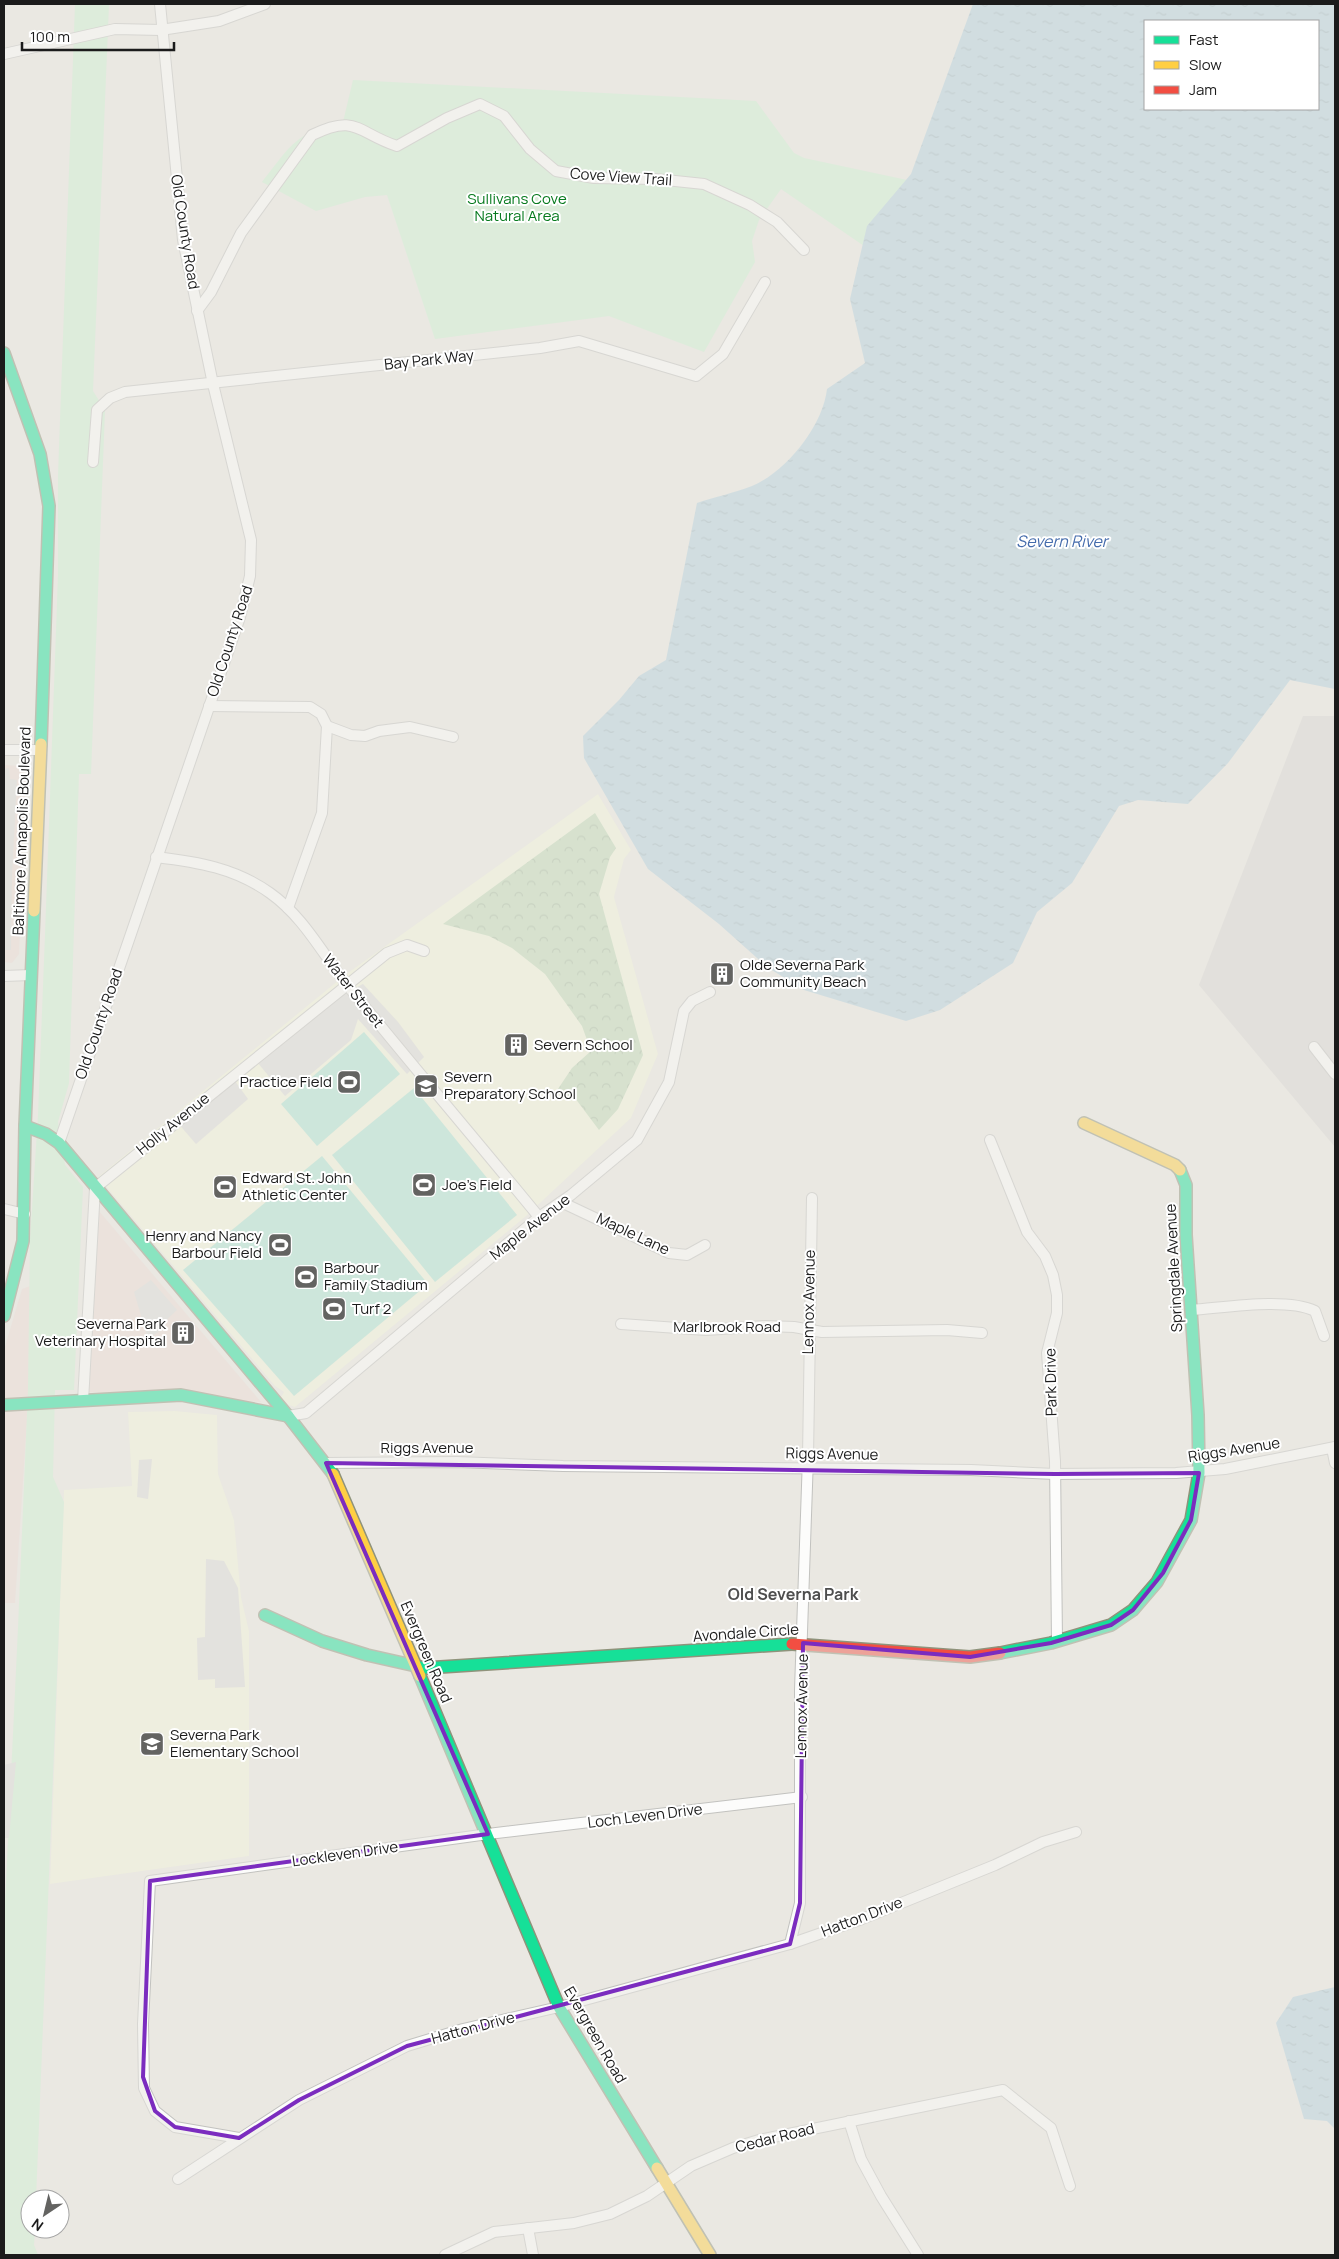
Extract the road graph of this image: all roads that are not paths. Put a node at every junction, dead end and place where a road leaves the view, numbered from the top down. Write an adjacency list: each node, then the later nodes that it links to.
1 (160, 4): 3 (street, Old County Road)
2 (265, 4): 3 (street)
3 (161, 30): 4 (street); 7 (street, Old County Road)
4 (4, 54)
5 (804, 250): 7 (street, Cove View Trail)
6 (765, 282): 9 (street, Bay Park Way)
7 (197, 311): 9 (street, Old County Road)
8 (4, 353): 15 (street, Baltimore Annapolis Boulevard)
9 (213, 384): 10 (street, Bay Park Way); 11 (street, Old County Road)
10 (94, 462)
11 (209, 706): 12 (street); 16 (street, Old County Road)
12 (328, 726): 13 (street); 17 (street)
13 (453, 737)
14 (4, 750): 15 (street)
15 (40, 750): 19 (street, Baltimore Annapolis Boulevard)
16 (156, 857): 17 (street, Water Street); 28 (street, Old County Road)
17 (288, 908): 21 (street, Water Street)
18 (424, 951): 21 (street, Holly Avenue)
19 (31, 975): 20 (street); 26 (street, Baltimore Annapolis Boulevard)
20 (4, 976)
21 (347, 984): 29 (street, Holly Avenue); 34 (street, Water Street)
22 (710, 992): 31 (street, Maple Avenue)
23 (1314, 1047): 24 (street)
24 (1335, 1074)
25 (1084, 1123): 36 (street, Springdale Avenue)
26 (24, 1126): 28 (street, Evergreen Road); 33 (street, Baltimore Annapolis Boulevard)
27 (990, 1140): 50 (street, Park Drive)
28 (59, 1143): 29 (street, Evergreen Road)
29 (95, 1188): 42 (street); 44 (street, Evergreen Road)
30 (812, 1198): 39 (street, Lennox Avenue)
31 (561, 1202): 34 (street, Maple Avenue); 35 (street, Maple Lane)
32 (4, 1209): 33 (street)
33 (25, 1214): 37 (street, Baltimore Annapolis Boulevard)
34 (539, 1217): 44 (street, Maple Avenue)
35 (705, 1245)
36 (1191, 1310): 41 (street); 49 (street, Springdale Avenue)
37 (4, 1316)
38 (620, 1324): 39 (street, Marlbrook Road)
39 (808, 1330): 40 (street, Marlbrook Road); 48 (street, Lennox Avenue)
40 (982, 1333)
41 (1324, 1336)
42 (83, 1401): 43 (street); 44 (street)
43 (4, 1404)
44 (288, 1416): 46 (street, Evergreen Road)
45 (1334, 1448): 47 (street); 49 (street, Riggs Avenue)
46 (326, 1463): 48 (street, Riggs Avenue); 54 (street, Evergreen Road)
47 (1335, 1463)
48 (806, 1469): 50 (street, Riggs Avenue); 53 (street, Lennox Avenue)
49 (1200, 1473): 50 (street, Riggs Avenue); 52 (street, Avondale Circle)
50 (1055, 1474): 52 (street, Park Drive)
51 (265, 1615): 54 (street, Avondale Circle)
52 (1057, 1640): 53 (street, Avondale Circle)
53 (803, 1643): 54 (street, Avondale Circle); 55 (street, Lennox Avenue)
54 (416, 1666): 57 (street, Evergreen Road)
55 (802, 1797): 57 (street, Loch Leven Drive); 58 (street, Lennox Avenue)
56 (1076, 1832): 58 (street, Hatton Drive)
57 (488, 1834): 59 (street, Evergreen Road); 61 (street, Lockleven Drive)
58 (790, 1944): 59 (street, Hatton Drive)
59 (559, 2007): 61 (street, Hatton Drive); 63 (street, Evergreen Road)
60 (849, 2121): 63 (street, Cedar Road); 64 (street, Cedar Road); 69 (street)
61 (239, 2138): 62 (street, Hatton Drive)
62 (178, 2180)
63 (665, 2184): 65 (street, Cedar Road); 68 (street, Evergreen Road)
64 (1070, 2186)
65 (528, 2228): 66 (street, Cedar Road); 67 (street)
66 (445, 2255)
67 (532, 2255)
68 (710, 2255)
69 (918, 2255)

